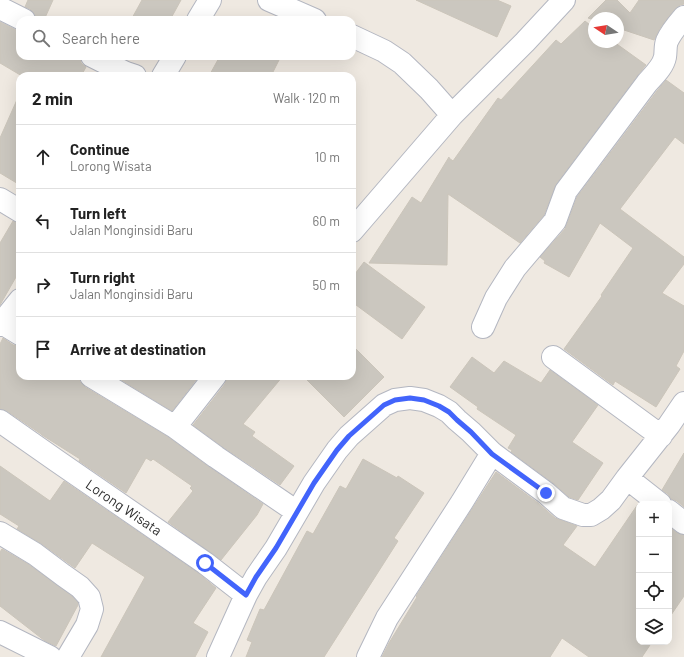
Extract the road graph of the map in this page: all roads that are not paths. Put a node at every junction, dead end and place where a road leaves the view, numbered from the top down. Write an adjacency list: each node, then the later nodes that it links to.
1 (210, 0): 6 (street)
2 (269, 0): 7 (street)
3 (564, 0): 14 (street)
4 (0, 8): 5 (street)
5 (16, 16)
6 (200, 16)
7 (306, 16)
8 (684, 17): 20 (street)
9 (356, 38): 14 (street)
10 (100, 60): 12 (street)
11 (172, 60): 13 (street)
12 (124, 72)
13 (165, 72)
14 (452, 115): 17 (street)
15 (0, 199): 16 (street)
16 (16, 209)
17 (356, 226)
18 (16, 308): 19 (street)
19 (7, 327)
20 (483, 327)
21 (553, 357): 27 (street)
22 (98, 380): 26 (street)
23 (212, 380): 26 (street)
24 (684, 403): 27 (street)
25 (0, 421): 35 (street, Lorong Wisata)
26 (175, 426): 31 (street)
27 (661, 436): 29 (street)
28 (492, 454): 29 (street); 31 (street); 40 (street)
29 (627, 478): 30 (street)
30 (656, 501)
31 (297, 512): 35 (street)
32 (672, 513): 33 (street)
33 (684, 523)
34 (0, 533): 38 (street)
35 (246, 595): 39 (street)
36 (0, 632): 37 (street)
37 (50, 657)
38 (68, 657)
39 (218, 657)
40 (368, 657)

